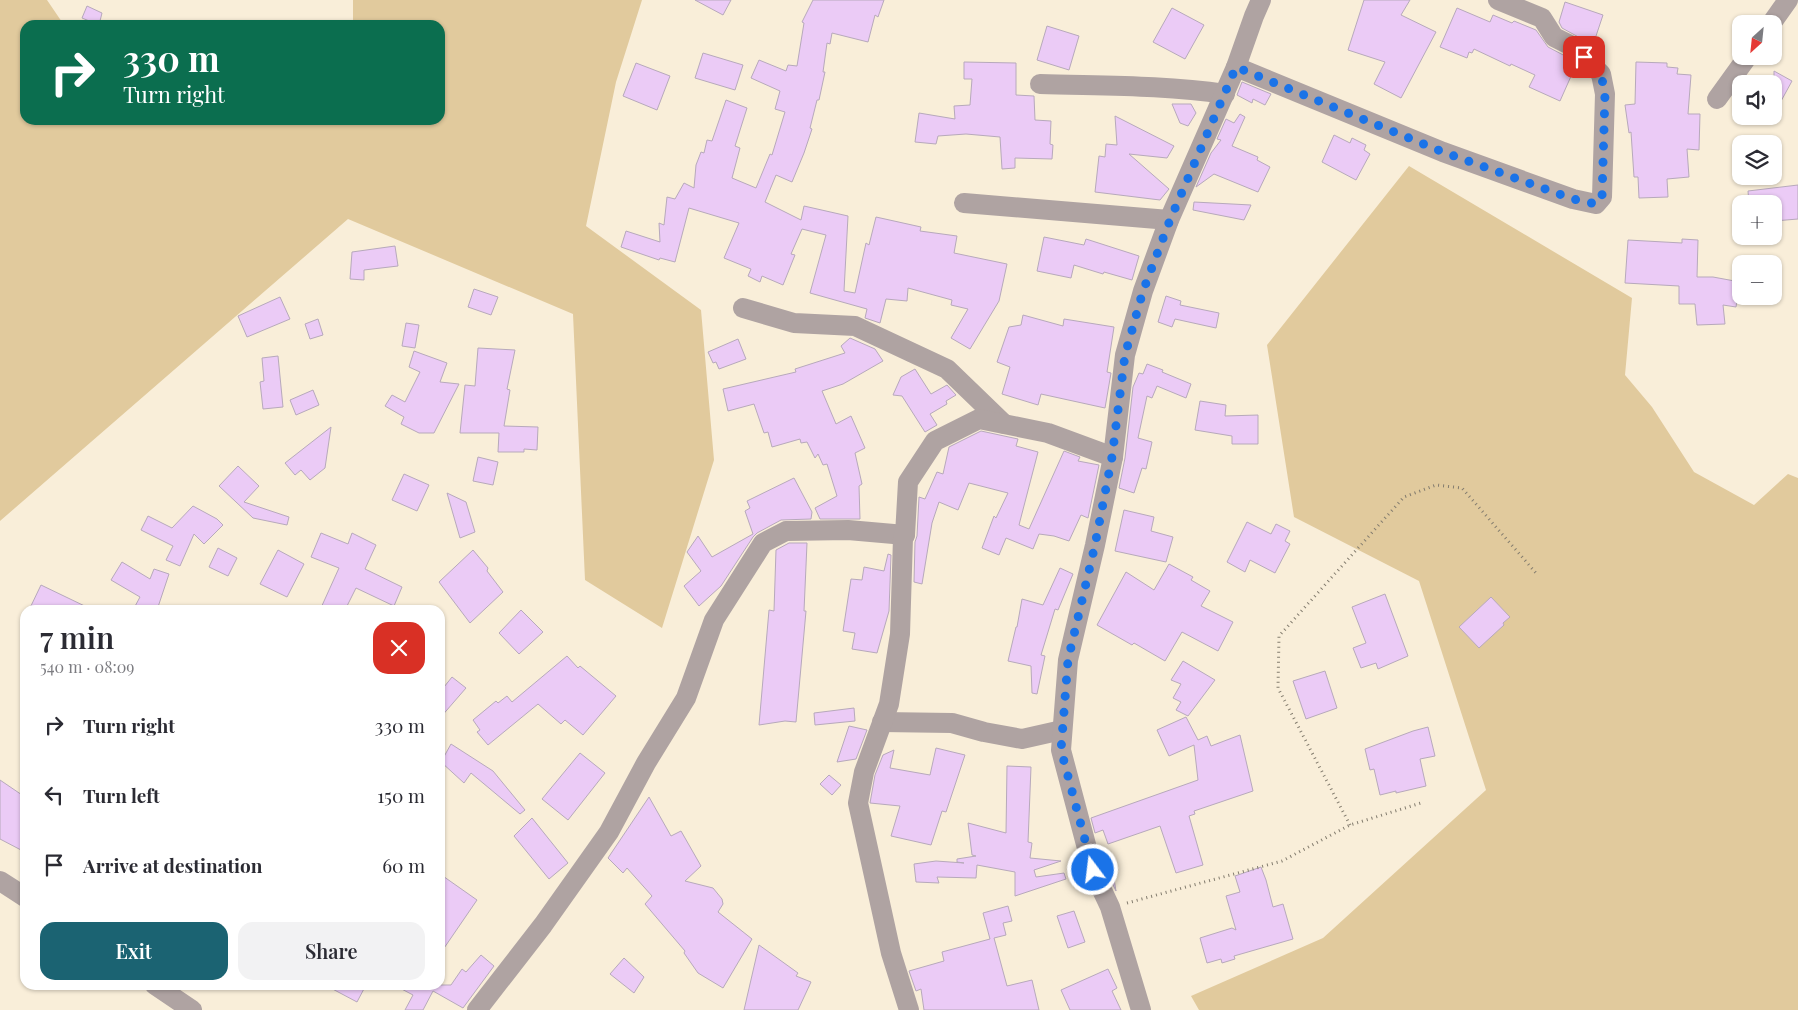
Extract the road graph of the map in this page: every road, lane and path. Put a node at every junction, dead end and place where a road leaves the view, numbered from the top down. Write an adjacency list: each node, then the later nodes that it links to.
1 (1261, 0): 6 (street)
2 (1498, 0): 6 (street)
3 (1788, 0): 4 (street)
4 (1777, 15)
5 (1742, 65): 9 (street)
6 (1236, 67): 8 (street)
7 (1040, 84): 8 (street)
8 (1225, 94): 11 (street)
9 (1717, 99)
10 (964, 203): 11 (street)
11 (1170, 220): 14 (street)
12 (743, 308): 13 (street)
13 (1004, 424): 14 (street); 15 (street)
14 (1112, 457): 18 (street)
15 (905, 535): 17 (street); 26 (street)
16 (1536, 573): 20 (path)
17 (882, 722): 18 (street); 27 (street)
18 (1062, 730): 23 (street)
19 (1420, 803): 20 (path)
20 (1350, 825): 23 (path)
21 (0, 880): 22 (street)
22 (20, 894)
23 (1110, 907): 28 (street)
24 (162, 990): 25 (street)
25 (192, 1010)
26 (477, 1010)
27 (909, 1010)
28 (1141, 1010)

